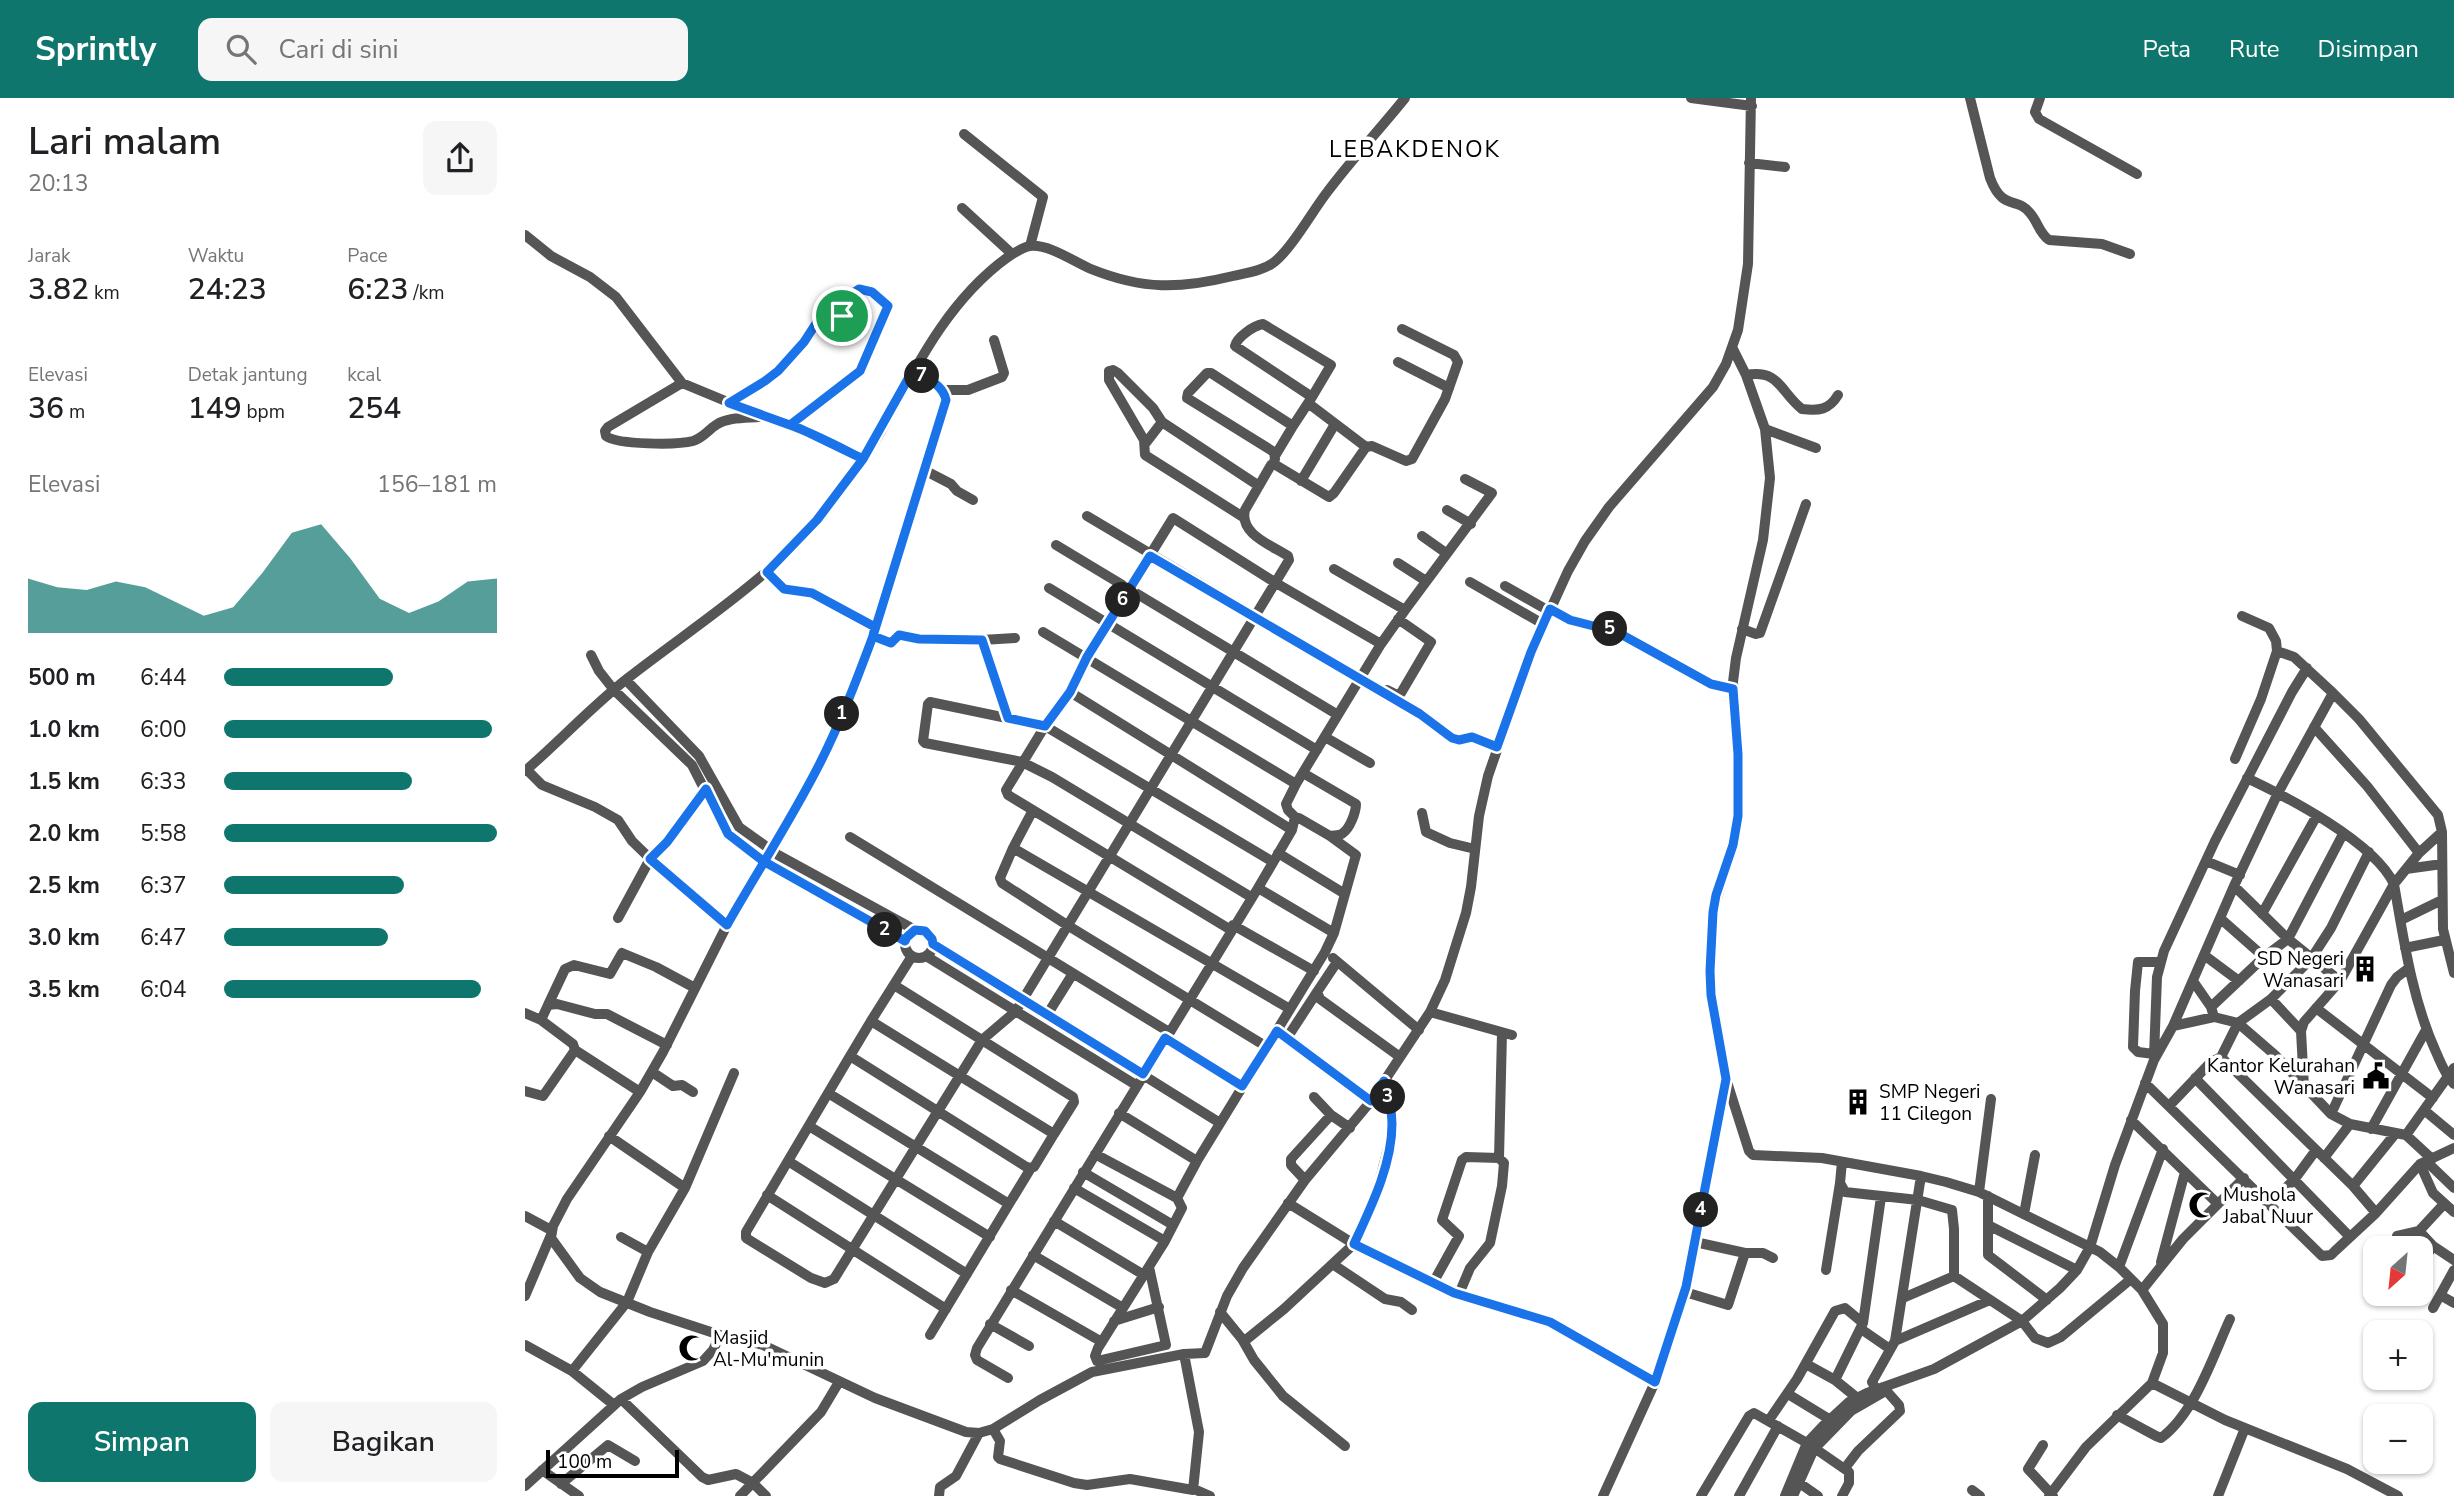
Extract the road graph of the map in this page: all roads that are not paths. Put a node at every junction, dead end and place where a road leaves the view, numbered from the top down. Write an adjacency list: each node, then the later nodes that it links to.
1 (1405, 98): 12 (street)
2 (1691, 98): 5 (street)
3 (1970, 98): 14 (street)
4 (2040, 98): 9 (street)
5 (1751, 102): 7 (street)
6 (964, 134): 12 (street)
7 (1749, 163): 8 (street); 17 (street)
8 (1786, 167)
9 (2137, 174)
10 (962, 208): 13 (street)
11 (525, 235): 21 (street)
12 (1030, 246): 13 (street)
13 (1012, 254): 19 (street)
14 (2130, 254)
15 (1402, 329): 22 (street)
16 (994, 340): 23 (street)
17 (1733, 349): 20 (street); 62 (street)
18 (1398, 362): 22 (street)
19 (913, 370): 23 (street); 36 (street)
20 (1746, 375): 24 (street); 32 (street)
21 (682, 383): 26 (street); 27 (street)
22 (1449, 388): 34 (street)
23 (942, 390): 38 (street)
24 (1838, 395)
25 (1310, 400): 25 (street); 29 (street); 31 (street)
26 (729, 403): 27 (street); 30 (street)
27 (763, 416): 30 (street)
28 (1162, 422): 33 (street); 33 (street); 41 (street)
29 (1335, 424): 34 (street); 40 (street)
30 (790, 425): 36 (street)
31 (1293, 426): 37 (street); 37 (street)
32 (1765, 429): 35 (street); 68 (street)
33 (1145, 444): 46 (street)
34 (1366, 447): 40 (street)
35 (1817, 448)
36 (863, 459): 54 (street)
37 (1274, 460): 40 (street); 41 (street)
38 (924, 470): 42 (street); 69 (street)
39 (1465, 479): 47 (street)
40 (1301, 481)
41 (1259, 486): 46 (street)
42 (973, 500)
43 (1806, 504): 68 (street)
44 (1447, 510): 47 (street)
45 (1087, 516): 51 (street)
46 (1243, 517): 57 (street)
47 (1471, 524): 50 (street)
48 (1422, 536): 50 (street)
49 (1056, 545): 60 (street)
50 (1446, 553): 55 (street)
51 (1150, 556): 57 (street); 60 (street); 64 (street)
52 (1398, 563): 55 (street)
53 (1334, 569): 61 (street)
54 (767, 572): 69 (street); 80 (street)
55 (1426, 581): 61 (street)
56 (1470, 582): 67 (street)
57 (1276, 583): 64 (street); 73 (street)
58 (1505, 586): 62 (street)
59 (1049, 588): 66 (street)
60 (1129, 589): 66 (street); 75 (street)
61 (1405, 610): 65 (street)
62 (1549, 610): 67 (street); 82 (street)
63 (2242, 616): 74 (street)
64 (1254, 617): 75 (street); 79 (street)
65 (1398, 619): 73 (street); 79 (street)
66 (1109, 622): 77 (street); 81 (street)
67 (1543, 624): 92 (street)
68 (1742, 629): 82 (street)
69 (874, 631): 72 (street); 117 (street)
70 (1043, 632): 77 (street)
71 (1015, 638): 72 (street)
72 (982, 640): 87 (street)
73 (1381, 645): 79 (street)
74 (2277, 651): 78 (street); 95 (street)
75 (1234, 653): 81 (street); 86 (street)
76 (591, 655): 83 (street)
77 (1087, 657): 84 (street); 88 (street)
78 (2307, 668): 85 (street); 100 (street)
79 (1361, 677): 86 (street); 92 (street)
80 (625, 680): 83 (street); 117 (street)
81 (1212, 688): 88 (street); 93 (street)
82 (1733, 689): 207 (street)
83 (614, 690): 98 (street); 102 (street)
84 (1070, 692): 89 (street); 94 (street)
85 (2333, 692): 90 (street); 111 (street)
86 (1338, 715): 91 (street)
87 (1008, 718): 89 (street); 96 (street)
88 (1193, 720): 94 (street); 101 (street)
89 (1045, 726): 96 (street); 103 (street)
90 (2314, 727): 104 (street); 119 (street)
91 (1325, 737): 93 (street); 97 (street)
92 (1497, 747): 116 (street)
93 (1317, 750): 99 (street)
94 (1170, 755): 103 (street); 110 (street)
95 (2235, 760)
96 (1022, 762): 105 (street); 109 (street)
97 (1370, 763)
98 (526, 770): 122 (street)
99 (1303, 773): 101 (street); 113 (street)
100 (2247, 778): 104 (street); 123 (street)
101 (1296, 784): 107 (street)
102 (706, 789): 122 (street); 124 (street)
103 (1149, 790): 109 (street); 121 (street)
104 (2278, 793): 108 (street); 127 (street)
105 (1033, 810): 115 (street); 120 (street)
106 (1422, 813): 116 (street)
107 (1295, 817): 110 (street); 113 (street)
108 (2316, 817): 112 (street); 135 (street)
109 (1129, 823): 120 (street); 133 (street)
110 (1292, 830): 121 (street)
111 (2442, 832): 119 (street); 125 (street)
112 (2343, 834): 118 (street); 144 (street)
113 (1330, 836): 132 (street)
114 (850, 837): 155 (street)
115 (1013, 848): 131 (street); 140 (street)
116 (1475, 849): 177 (street)
117 (770, 850): 124 (street); 142 (street)
118 (2369, 852): 128 (street); 156 (street)
119 (2419, 853): 126 (street)
120 (1108, 857): 131 (street); 141 (street)
121 (1275, 858): 130 (street); 132 (street)
122 (650, 859): 136 (street); 139 (street)
123 (2206, 860): 127 (street); 158 (street)
124 (763, 861): 139 (street); 145 (street)
125 (2442, 864): 126 (street); 134 (street)
126 (2406, 869): 128 (street)
127 (2239, 874): 129 (street)
128 (2394, 884): 138 (street); 166 (street)
129 (2234, 886): 135 (street); 137 (street)
130 (1258, 888): 133 (street); 143 (street)
131 (1087, 891): 140 (street); 159 (street)
132 (1345, 894): 143 (street)
133 (1251, 897): 141 (street)
134 (2442, 900): 138 (street); 146 (street)
135 (2262, 914): 144 (street)
136 (618, 918)
137 (2221, 919): 151 (street); 154 (street)
138 (2401, 920): 148 (street)
139 (727, 925): 168 (street)
140 (1067, 925): 155 (street); 171 (street)
141 (1232, 927): 159 (street); 161 (street)
142 (915, 930): 145 (street); 147 (street)
143 (1334, 933): 149 (street)
144 (2288, 939): 154 (street); 156 (street)
145 (905, 941): 152 (street)
146 (2445, 943): 148 (street); 150 (street); 162 (street)
147 (933, 944): 153 (street); 170 (street)
148 (2405, 948): 160 (street)
149 (1325, 952): 157 (street); 161 (street)
150 (2454, 953)
151 (2204, 955): 164 (street); 165 (street)
152 (912, 956): 153 (street); 167 (street)
153 (926, 956): 176 (street)
154 (2264, 957): 165 (street)
155 (1046, 959): 163 (street); 170 (street)
156 (2311, 959): 166 (street); 172 (street)
157 (1337, 962): 169 (street); 185 (street)
158 (2160, 962): 198 (street); 198 (street)
159 (1210, 965): 171 (street); 175 (street)
160 (2409, 968): 186 (street); 192 (street)
161 (1314, 971): 175 (street)
162 (2454, 973)
163 (1072, 975): 180 (street); 189 (street)
164 (2193, 981): 178 (street); 184 (street)
165 (2239, 981): 178 (street)
166 (2340, 981): 174 (street)
167 (894, 985): 182 (street); 191 (street)
168 (695, 988): 173 (street); 193 (street)
169 (1317, 992): 190 (street); 197 (street)
170 (1023, 999): 176 (street); 180 (street)
171 (1188, 999): 189 (street); 194 (street)
172 (2271, 999): 183 (street); 188 (street)
173 (548, 1005): 181 (street); 193 (street)
174 (2316, 1008): 188 (street); 192 (street)
175 (1290, 1009): 187 (street)
176 (1016, 1011): 191 (street); 211 (street)
177 (1430, 1012): 185 (street); 244 (street)
178 (2212, 1012): 183 (street); 184 (street)
179 (525, 1013): 181 (street)
180 (1047, 1015): 204 (street)
181 (541, 1020): 195 (street)
182 (871, 1021): 196 (street); 205 (street)
183 (2238, 1023): 199 (street); 213 (street)
184 (2173, 1026): 198 (street)
185 (1419, 1030): 197 (street)
186 (2426, 1030): 202 (street); 209 (street)
187 (1277, 1031): 190 (street); 194 (street)
188 (2301, 1031): 213 (street)
189 (1167, 1035): 204 (street); 212 (street)
190 (1287, 1038): 221 (street)
191 (982, 1040): 205 (street); 234 (street)
192 (2365, 1044): 202 (street); 226 (street)
193 (667, 1045): 201 (street)
194 (1267, 1047): 212 (street)
195 (575, 1051): 214 (street); 215 (street)
196 (851, 1056): 217 (street); 224 (street)
197 (1400, 1057): 208 (street)
198 (2154, 1057): 210 (street)
199 (2221, 1057): 206 (street); 242 (street)
200 (2454, 1068): 209 (street)
201 (652, 1072): 215 (street); 216 (street)
202 (2402, 1072): 219 (street); 233 (street)
203 (734, 1073): 260 (street)
204 (1143, 1074): 211 (street); 229 (street)
205 (959, 1075): 224 (street); 234 (street)
206 (2195, 1078): 222 (street); 255 (street)
207 (1726, 1079): 247 (street); 288 (street)
208 (1384, 1081): 221 (street); 289 (street)
209 (2451, 1081): 219 (street)
210 (2145, 1083): 222 (street); 228 (street)
211 (1136, 1084): 225 (street)
212 (1242, 1086): 229 (street)
213 (2304, 1087): 226 (street)
214 (525, 1091)
215 (640, 1092): 237 (street)
216 (693, 1092)
217 (828, 1093): 231 (street); 238 (street)
218 (1314, 1097): 227 (street)
219 (2433, 1098): 223 (street)
220 (1991, 1099): 262 (street)
221 (1371, 1101): 232 (street)
222 (2169, 1105): 253 (street)
223 (2424, 1110): 235 (street); 236 (street)
224 (938, 1111): 238 (street); 249 (street)
225 (1119, 1113): 241 (street); 246 (street)
226 (2331, 1114): 230 (street)
227 (1331, 1115): 232 (street); 254 (street)
228 (2131, 1120): 240 (street); 291 (street)
229 (1220, 1123): 246 (street)
230 (2350, 1124): 233 (street); 242 (street)
231 (809, 1126): 245 (street); 256 (street)
232 (1350, 1128): 254 (street)
233 (2371, 1129): 235 (street)
234 (1054, 1134): 249 (street)
235 (2400, 1134): 248 (street); 259 (street)
236 (2454, 1135)
237 (608, 1136): 260 (street); 281 (street)
238 (917, 1146): 256 (street); 269 (street)
239 (2454, 1148): 248 (street)
240 (2163, 1149): 251 (street); 300 (street)
241 (1095, 1154): 250 (street); 265 (street)
242 (2320, 1154): 255 (street); 259 (street)
243 (2035, 1155): 274 (street)
244 (1499, 1158): 308 (street); 312 (street)
245 (788, 1161): 263 (street); 275 (street)
246 (1197, 1161): 265 (street)
247 (1842, 1162): 252 (street); 257 (street)
248 (2426, 1162): 258 (street); 271 (street); 273 (street)
249 (1031, 1168): 269 (street)
250 (1083, 1172): 261 (street); 278 (street)
251 (2185, 1172): 270 (street); 299 (street)
252 (1921, 1175): 262 (street); 266 (street)
253 (2244, 1178): 268 (street); 270 (street)
254 (1304, 1180): 267 (street)
255 (2294, 1180): 268 (street); 286 (street)
256 (896, 1181): 275 (street); 285 (street)
257 (1840, 1183): 264 (street); 302 (street)
258 (2453, 1185)
259 (2353, 1186): 273 (street)
260 (685, 1188): 293 (street)
261 (1074, 1188): 277 (street); 287 (street)
262 (1983, 1194): 274 (street); 279 (street)
263 (767, 1195): 292 (street); 292 (street)
264 (1881, 1197): 266 (street); 330 (street)
265 (1177, 1198): 278 (street)
266 (1918, 1200): 306 (street); 315 (street)
267 (1288, 1203): 289 (street); 325 (street)
268 (2270, 1203): 286 (street)
269 (1009, 1204): 285 (street)
270 (2218, 1204): 299 (street)
271 (2444, 1204): 272 (street); 280 (street)
272 (2454, 1212)
273 (2376, 1213): 286 (street)
274 (2024, 1214): 291 (street)
275 (875, 1215): 292 (street); 305 (street)
276 (525, 1216): 281 (street)
277 (1054, 1221): 295 (street); 304 (street)
278 (1173, 1225): 287 (street)
279 (1988, 1225): 301 (street); 317 (street)
280 (2419, 1231): 282 (street); 283 (street)
281 (551, 1233): 314 (street); 318 (street)
282 (2397, 1236)
283 (2424, 1236)
284 (621, 1237): 293 (street)
285 (990, 1237): 305 (street)
286 (2350, 1237)
287 (1165, 1241): 304 (street)
288 (1695, 1242): 294 (street); 311 (street)
289 (1354, 1244): 298 (street); 308 (street)
290 (2433, 1246): 297 (street)
291 (2090, 1247): 300 (street); 301 (street)
292 (852, 1251): 323 (street)
293 (648, 1252): 318 (street)
294 (1745, 1253): 296 (street); 311 (street)
295 (1033, 1255): 309 (street); 321 (street)
296 (1773, 1258)
297 (2454, 1261)
298 (1333, 1265): 324 (street); 333 (street)
299 (2160, 1266): 310 (street)
300 (2119, 1267): 307 (street)
301 (2077, 1269): 317 (street)
302 (1826, 1270)
303 (2454, 1270): 313 (street)
304 (1147, 1271): 320 (street); 321 (street)
305 (967, 1274): 323 (street)
306 (1954, 1276): 315 (street); 316 (street)
307 (2131, 1279): 310 (street); 328 (street)
308 (1433, 1283): 312 (street)
309 (1011, 1290): 329 (street); 334 (street)
310 (2142, 1290): 345 (street)
311 (1685, 1292): 344 (street)
312 (1459, 1294): 344 (street)
313 (2440, 1295): 319 (street); 322 (street)
314 (525, 1296)
315 (1903, 1298): 336 (street)
316 (1990, 1300): 328 (street); 336 (street)
317 (2047, 1300): 328 (street)
318 (627, 1303): 331 (street); 340 (street)
319 (2454, 1303)
320 (1159, 1307): 327 (street); 334 (street)
321 (1123, 1308): 327 (street)
322 (2433, 1308)
323 (946, 1309): 332 (street)
324 (1412, 1310)
325 (1220, 1312): 333 (street); 338 (street)
326 (2230, 1319): 350 (street)
327 (1114, 1321): 334 (street)
328 (2022, 1321): 346 (street)
329 (991, 1324): 337 (street); 341 (street)
330 (1862, 1326): 336 (street); 339 (street); 342 (street)
331 (720, 1335): 343 (street); 349 (street)
332 (930, 1335)
333 (1242, 1339): 357 (street)
334 (1102, 1342)
335 (525, 1345): 340 (street)
336 (1893, 1345): 346 (street)
337 (1030, 1346)
338 (1184, 1354): 355 (street); 367 (street)
339 (1806, 1364): 342 (street); 347 (street)
340 (572, 1371): 349 (street)
341 (1008, 1378)
342 (1835, 1380): 348 (street)
343 (839, 1382): 356 (street); 364 (street)
344 (1655, 1382): 373 (street)
345 (2152, 1383): 350 (street); 351 (street)
346 (1882, 1389): 348 (street); 358 (street); 361 (street)
347 (1788, 1394): 352 (street); 353 (street)
348 (1856, 1397): 352 (street)
349 (617, 1402): 362 (street); 364 (street)
350 (2190, 1404): 351 (street); 354 (street)
351 (2117, 1415): 380 (street)
352 (1829, 1419): 358 (street)
353 (1774, 1423): 358 (street); 374 (street); 375 (street)
354 (2245, 1428): 381 (street); 382 (street)
355 (993, 1429): 356 (street); 367 (street)
356 (979, 1433): 371 (street)
357 (1345, 1446)
358 (1811, 1446): 361 (street); 363 (street); 376 (street)
359 (2043, 1446): 380 (street)
360 (635, 1461): 365 (street)
361 (1845, 1468): 379 (street)
362 (542, 1470): 365 (street); 366 (street)
363 (1798, 1482): 377 (street); 378 (street)
364 (753, 1483): 369 (street); 370 (street)
365 (561, 1484): 368 (street)
366 (525, 1486)
367 (1194, 1489): 372 (street)
368 (579, 1496)
369 (740, 1496)
370 (766, 1496)
371 (939, 1496)
372 (1210, 1496)
373 (1603, 1496)
374 (1701, 1496)
375 (1739, 1496)
376 (1784, 1496)
377 (1793, 1496)
378 (1818, 1496)
379 (1842, 1496)
380 (2051, 1496)
381 (2218, 1496)
382 (2398, 1496)

